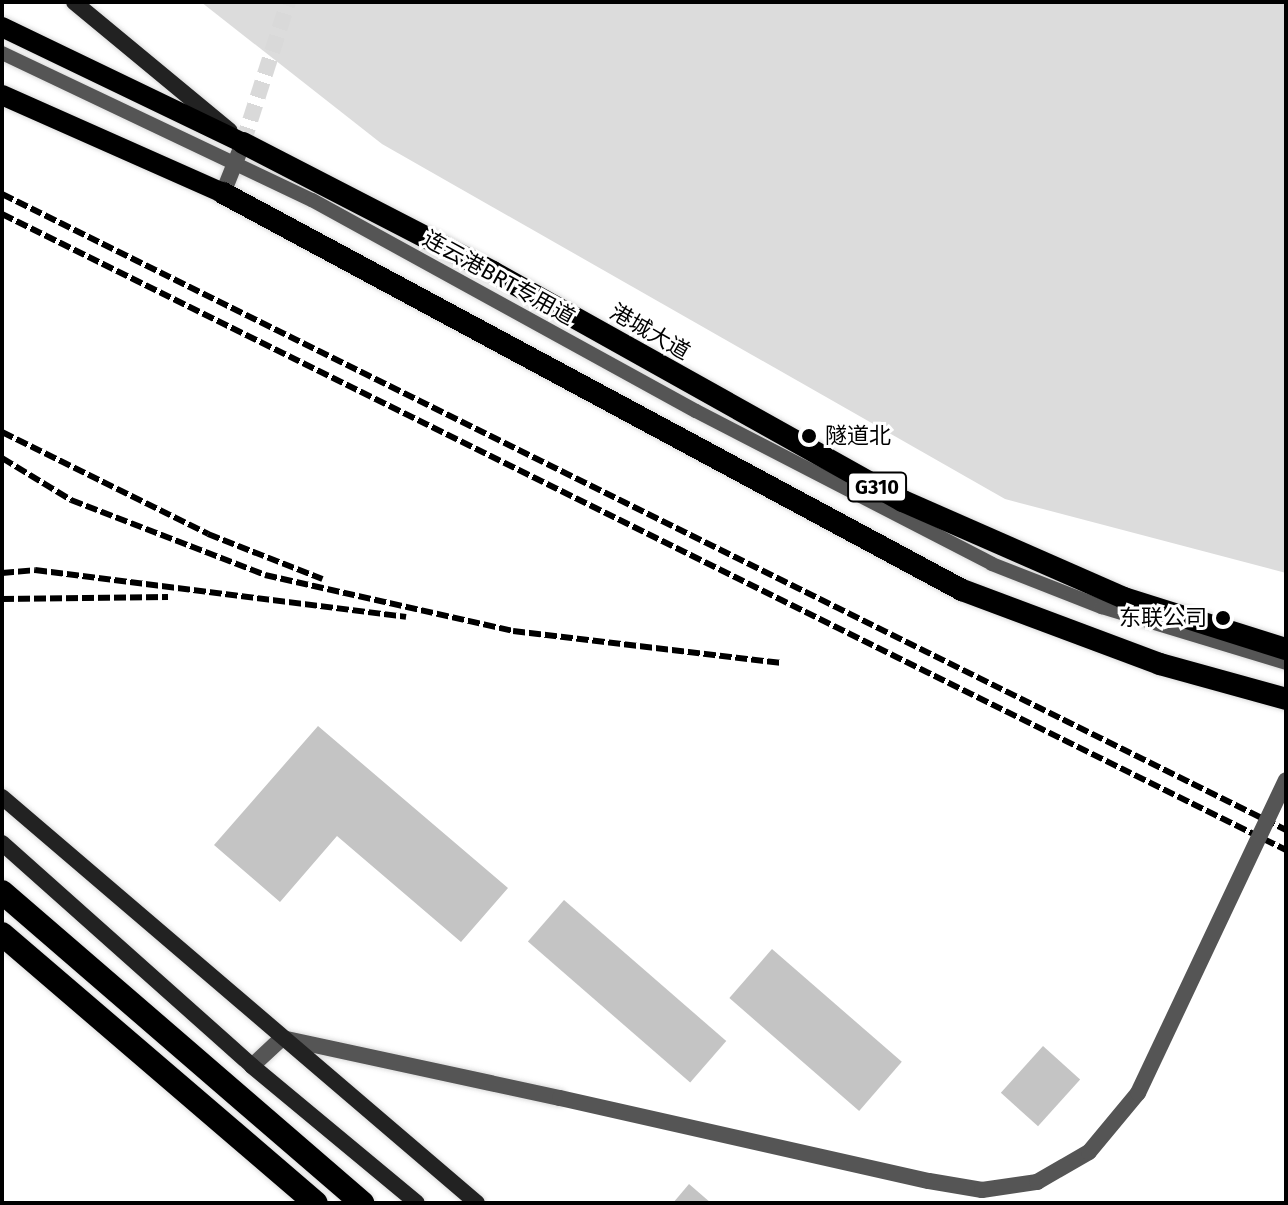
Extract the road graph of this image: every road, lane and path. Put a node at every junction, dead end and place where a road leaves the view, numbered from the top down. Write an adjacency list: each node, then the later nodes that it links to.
1 (74, 2): 5 (main road)
2 (2, 27): 5 (main road, 港城大道)
3 (2, 53): 5 (lane, 连云港BRT专用道)
4 (2, 95): 6 (main road)
5 (239, 153): 6 (street); 7 (highway, 港城大道 / G310); 8 (lane, 连云港BRT专用道)
6 (223, 193): 9 (highway, G310)
7 (1286, 649)
8 (1286, 663)
9 (1286, 699)
10 (1286, 780): 15 (street, bridge)
11 (2, 797): 15 (main road)
12 (2, 843): 16 (main road)
13 (2, 892): 18 (highway)
14 (2, 934): 17 (highway)
15 (282, 1038): 16 (street); 20 (main road)
16 (252, 1066): 19 (main road)
17 (316, 1203)
18 (362, 1203)
19 (417, 1203)
20 (477, 1203)

